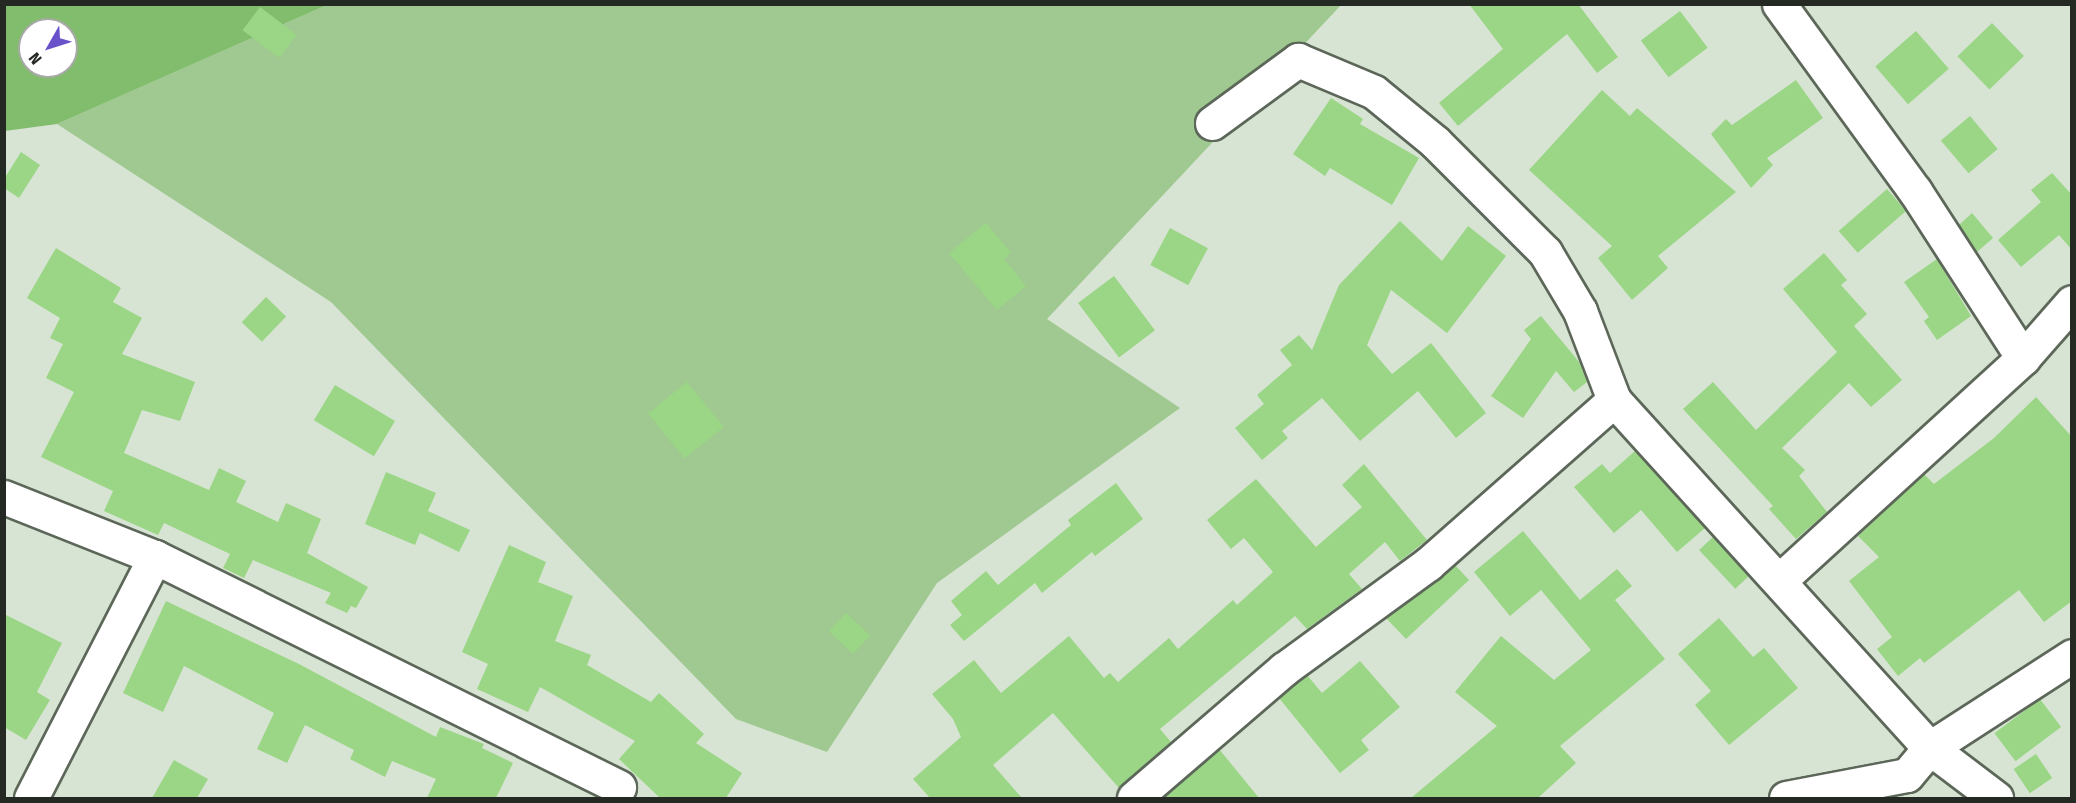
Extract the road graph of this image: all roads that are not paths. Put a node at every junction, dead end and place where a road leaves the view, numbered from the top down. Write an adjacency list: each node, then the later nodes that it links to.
1 (1779, 4): 4 (street)
2 (1212, 123): 5 (street)
3 (2072, 302): 4 (street)
4 (2023, 358): 8 (street)
5 (1614, 400): 8 (street); 13 (street)
6 (4, 496): 7 (street)
7 (155, 557): 11 (street); 12 (street)
8 (1780, 580): 10 (street)
9 (2072, 656): 10 (street)
10 (1930, 748): 14 (street); 15 (street)
11 (620, 787)
12 (31, 798)
13 (1134, 798)
14 (1786, 798)
15 (1996, 798)

